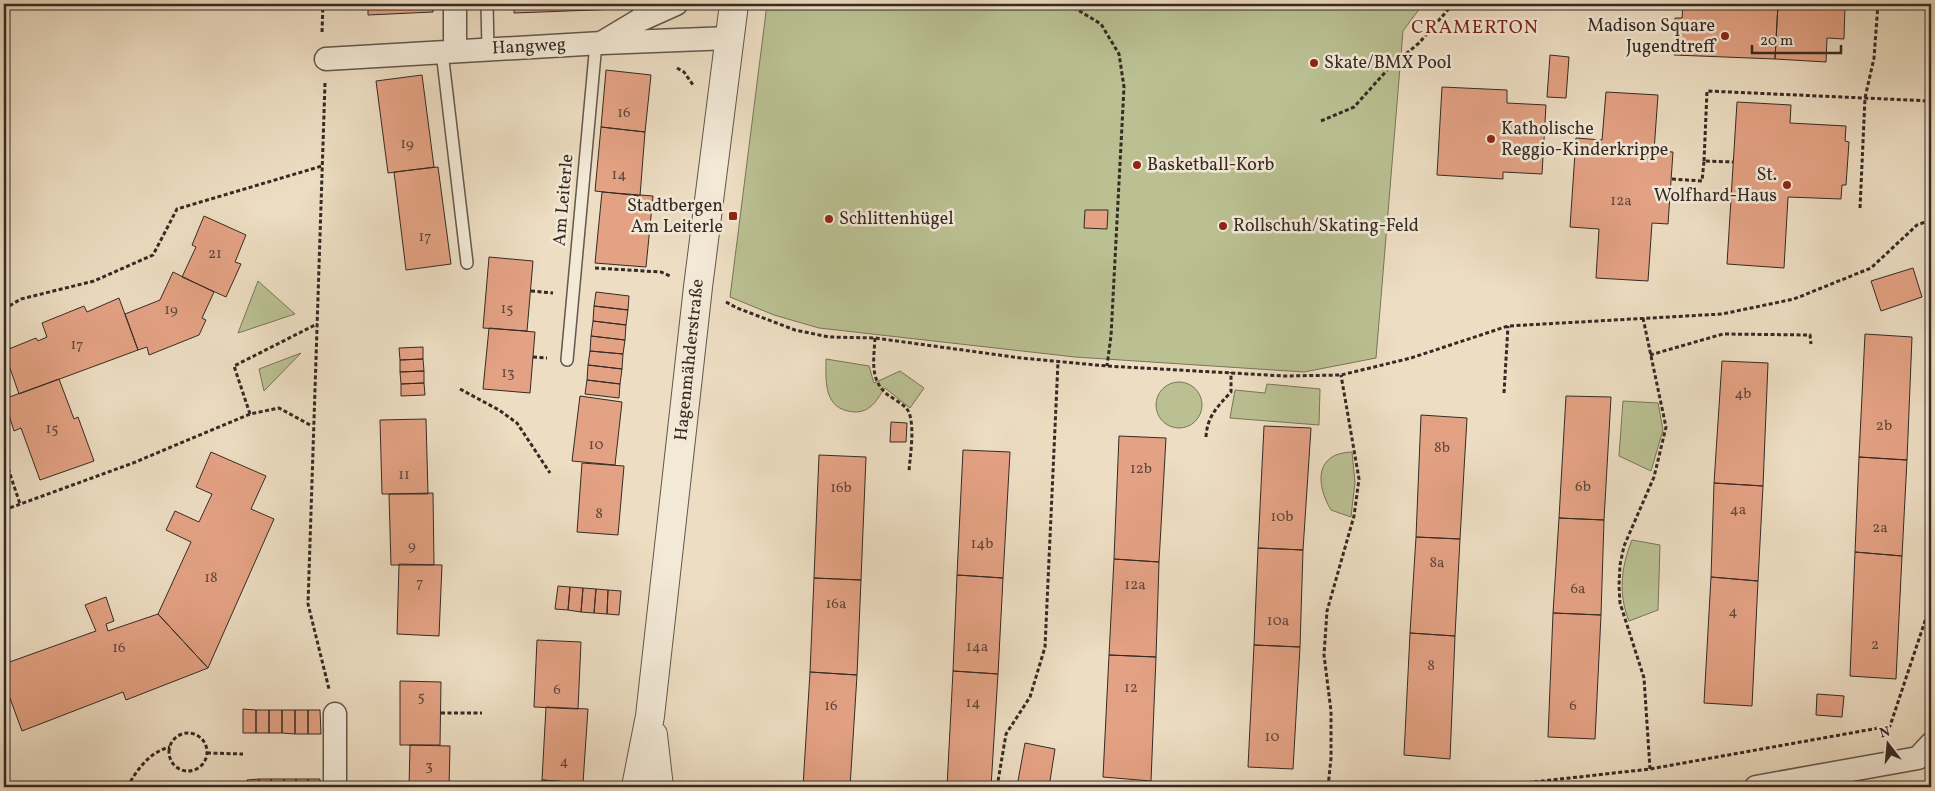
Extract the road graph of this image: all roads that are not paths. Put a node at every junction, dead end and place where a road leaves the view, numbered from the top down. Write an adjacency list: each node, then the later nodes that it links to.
1 (454, 4): 9 (street)
2 (486, 4): 8 (lane)
3 (676, 4): 5 (street, Hangweg)
4 (734, 4): 6 (street, Hagenmähderstraße)
5 (638, 22): 6 (street, Hangweg); 7 (street, Hangweg)
6 (730, 38): 14 (street, Hagenmähderstraße)
7 (599, 43): 8 (street, Hangweg); 12 (lane, Am Leiterle)
8 (488, 49): 9 (street, Hangweg)
9 (448, 51): 10 (street, Hangweg); 11 (lane)
10 (326, 59)
11 (467, 263)
12 (567, 360)
13 (335, 714): 16 (street)
14 (650, 716): 17 (street, Hagenmähderstraße); 18 (street, Hagenmähderstraße)
15 (1924, 751): 19 (street)
16 (335, 787)
17 (636, 787)
18 (660, 787)
19 (1756, 787)

